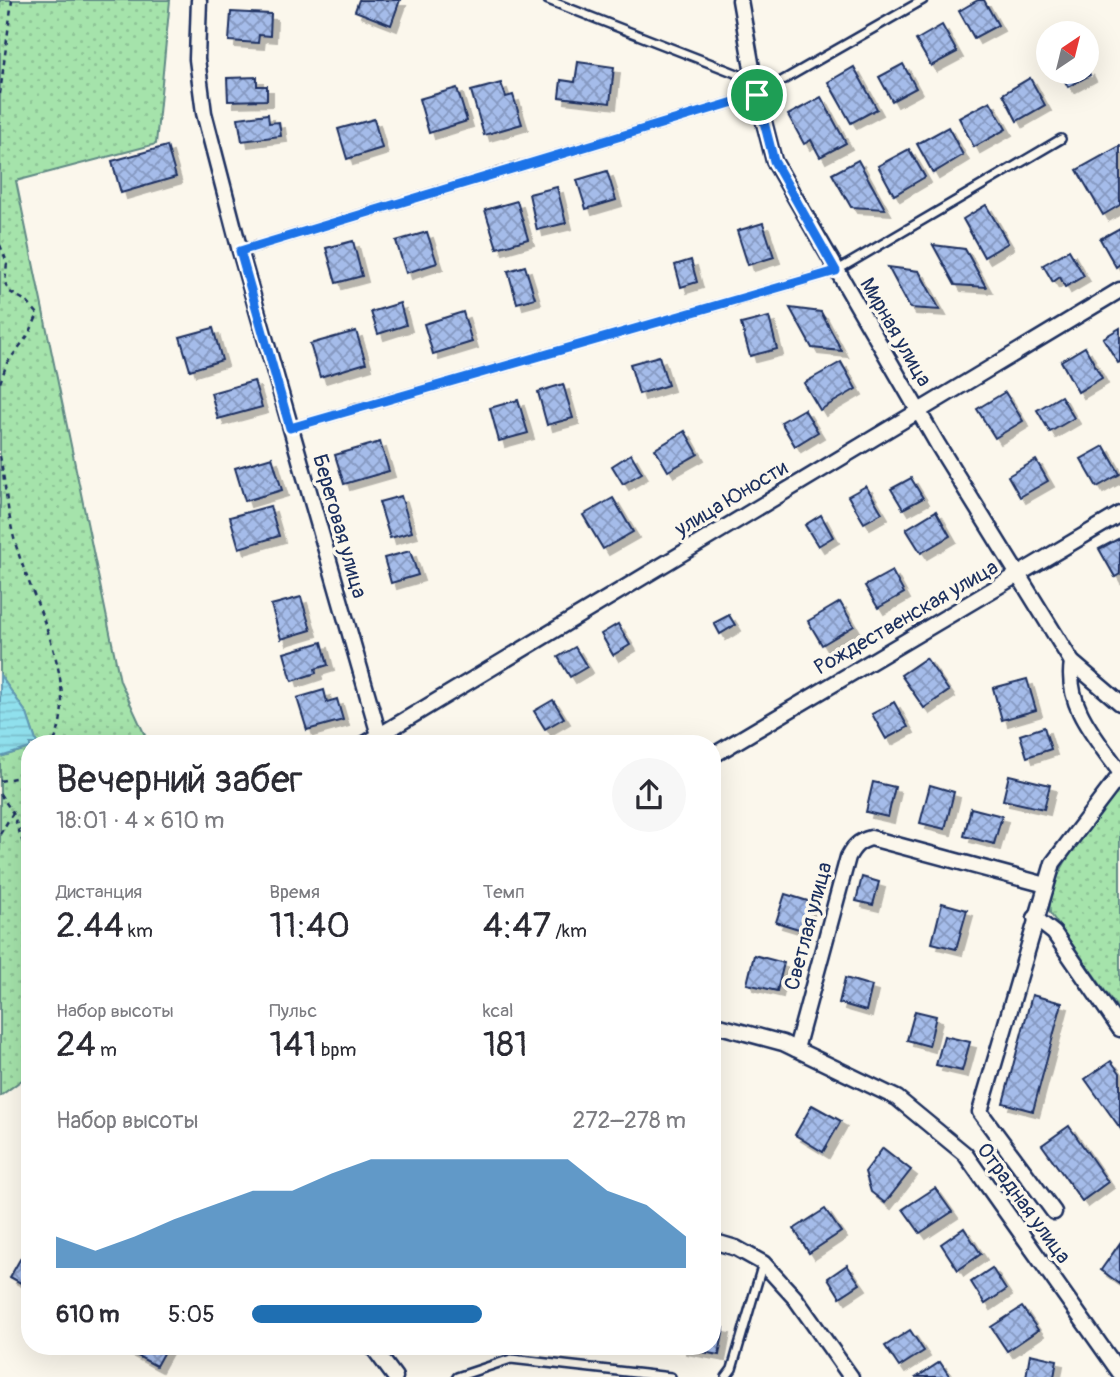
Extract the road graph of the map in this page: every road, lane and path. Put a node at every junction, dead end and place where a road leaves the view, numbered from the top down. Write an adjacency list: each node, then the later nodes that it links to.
1 (12, 0): 7 (path)
2 (200, 0): 10 (street, Береговая улица)
3 (548, 0): 6 (lane)
4 (740, 0): 6 (street, Мирная улица)
5 (922, 0): 6 (lane)
6 (756, 88): 10 (lane); 11 (street, Мирная улица)
7 (0, 94)
8 (1062, 139): 11 (lane)
9 (0, 245): 13 (path)
10 (240, 251): 15 (street, Береговая улица)
11 (836, 271): 14 (street, Мирная улица); 15 (lane)
12 (1120, 289): 14 (street, улица Юности)
13 (0, 383)
14 (917, 410): 18 (street, Мирная улица); 22 (street, улица Юности)
15 (290, 428): 22 (street, Береговая улица)
16 (0, 456): 21 (path)
17 (1120, 514): 18 (street, Рождественская улица)
18 (1019, 575): 19 (street, Мирная улица); 23 (street, Рождественская улица)
19 (1072, 662): 20 (street, Мирная улица); 24 (street, Мирная улица)
20 (1120, 704)
21 (57, 735)
22 (379, 735)
23 (721, 750)
24 (1120, 774): 31 (street)
25 (21, 777): 26 (path)
26 (0, 781)
27 (0, 794): 28 (path)
28 (13, 813): 29 (path); 30 (path)
29 (0, 834)
30 (21, 837)
31 (1046, 885): 32 (street); 35 (street, Светлая улица)
32 (1035, 918): 34 (street); 36 (street)
33 (721, 1026): 35 (street, Отрадная улица)
34 (1120, 1028)
35 (796, 1049): 40 (street, Отрадная улица)
36 (1054, 1212)
37 (721, 1244): 38 (street)
38 (763, 1263): 44 (lane); 45 (street)
39 (379, 1355): 41 (street)
40 (1120, 1373)
41 (395, 1377)
42 (457, 1377): 43 (lane)
43 (671, 1377)
44 (726, 1377)
45 (851, 1377)

